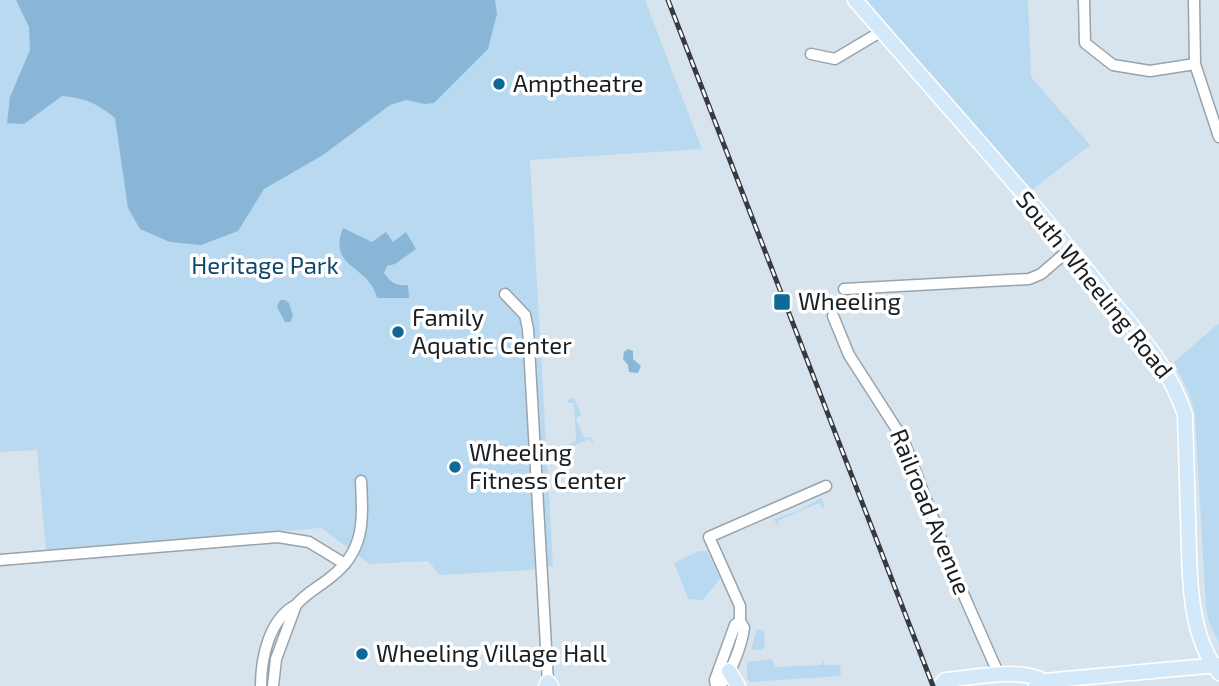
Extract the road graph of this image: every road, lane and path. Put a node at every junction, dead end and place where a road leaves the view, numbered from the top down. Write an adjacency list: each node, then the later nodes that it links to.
1 (855, 0): 4 (main road, South Wheeling Road)
2 (1084, 0): 6 (street)
3 (1194, 0): 6 (street)
4 (882, 31): 5 (street); 8 (main road, South Wheeling Road)
5 (811, 54)
6 (1195, 64): 7 (street)
7 (1219, 137)
8 (1070, 249): 9 (street); 18 (main road, South Wheeling Road)
9 (844, 289)
10 (505, 294): 22 (street)
11 (833, 316): 20 (street, Railroad Avenue)
12 (361, 481): 15 (street)
13 (826, 486): 17 (street)
14 (0, 560): 15 (street)
15 (345, 564): 16 (street)
16 (296, 605): 23 (street); 24 (street)
17 (740, 621): 19 (street); 25 (street)
18 (1217, 668): 21 (main road)
19 (729, 671): 25 (street); 26 (main road)
20 (999, 675): 21 (main road); 27 (main road)
21 (1040, 683)
22 (548, 685)
23 (261, 686)
24 (273, 686)
25 (718, 686)
26 (738, 686)
27 (940, 686)

